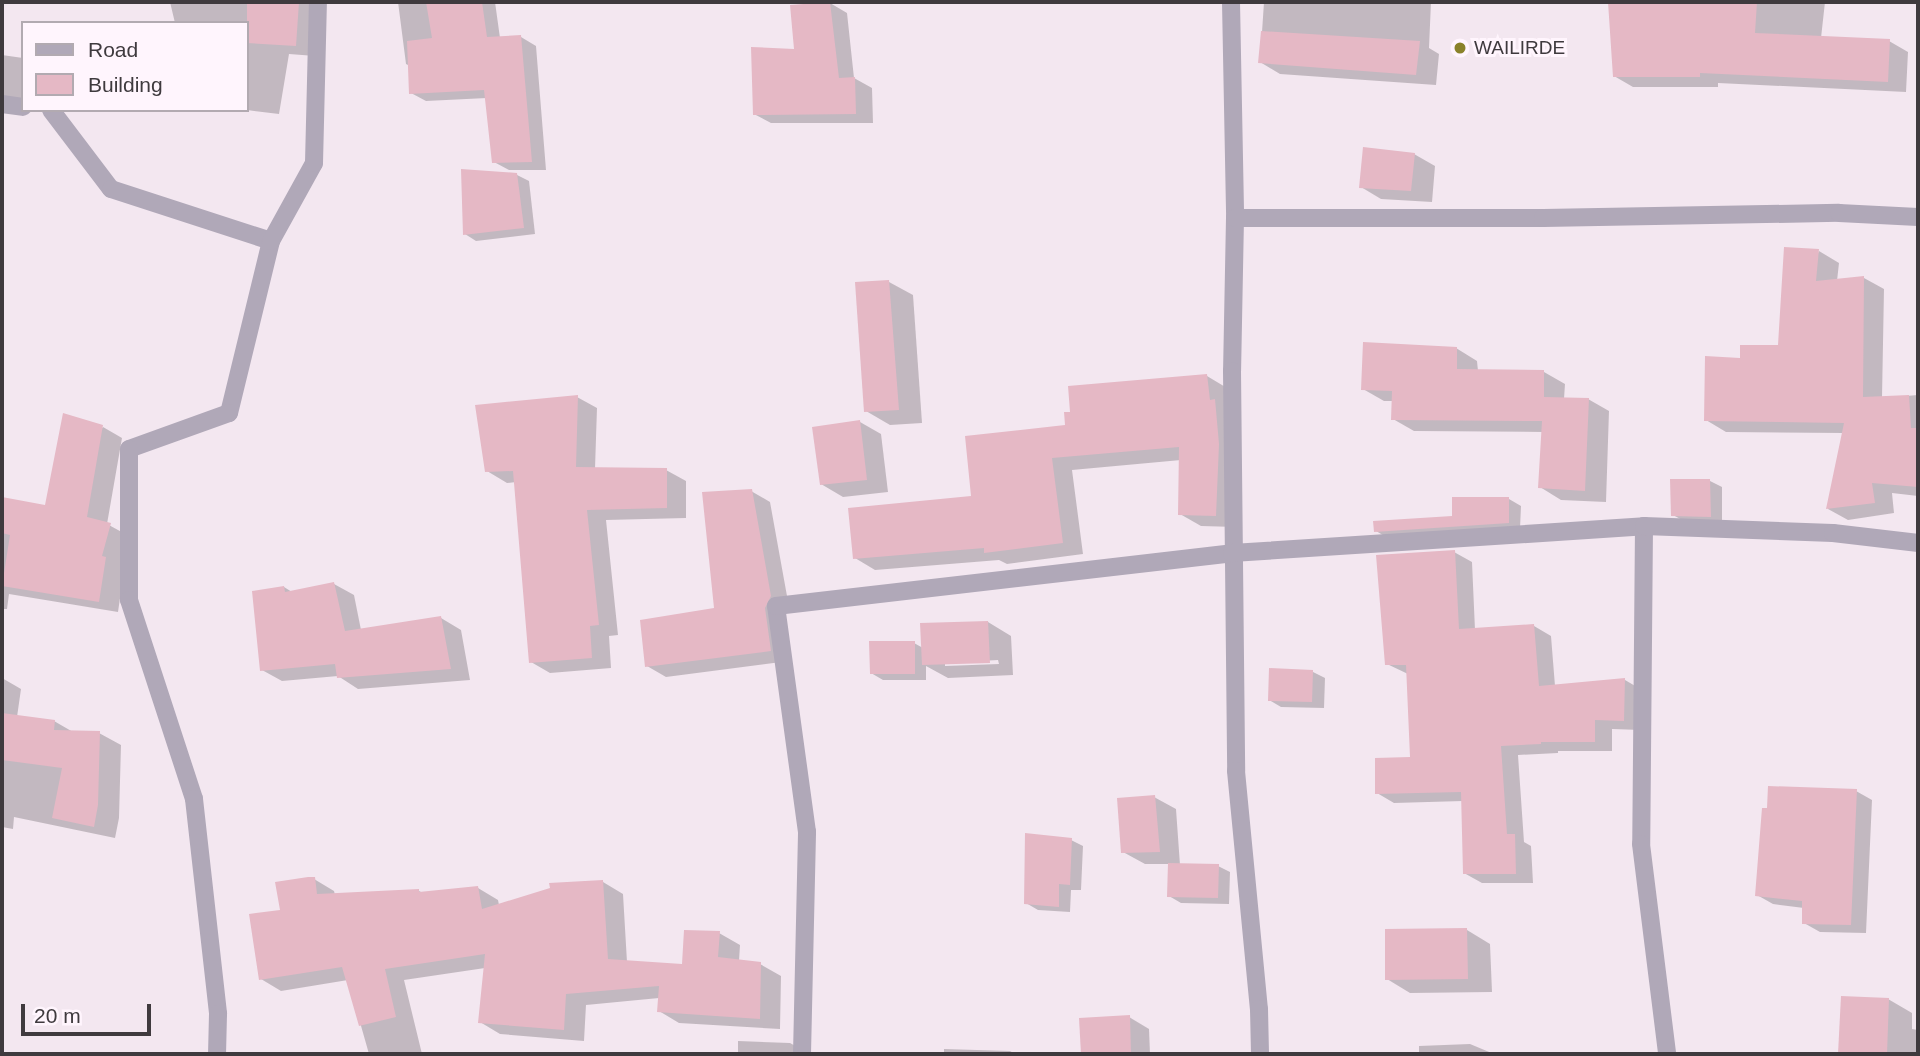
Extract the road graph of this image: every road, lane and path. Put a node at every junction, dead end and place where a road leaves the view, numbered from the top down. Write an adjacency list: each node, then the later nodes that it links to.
1 (318, 2): 8 (street)
2 (1231, 2): 7 (street)
3 (2, 104): 4 (street)
4 (21, 107)
5 (53, 112): 8 (street)
6 (1918, 217): 7 (street)
7 (1235, 218): 11 (street)
8 (271, 241): 12 (street)
9 (1644, 526): 10 (street); 11 (street); 15 (street)
10 (1918, 542)
11 (1232, 553): 13 (street); 14 (street)
12 (217, 1054)
13 (802, 1054)
14 (1260, 1054)
15 (1667, 1054)

